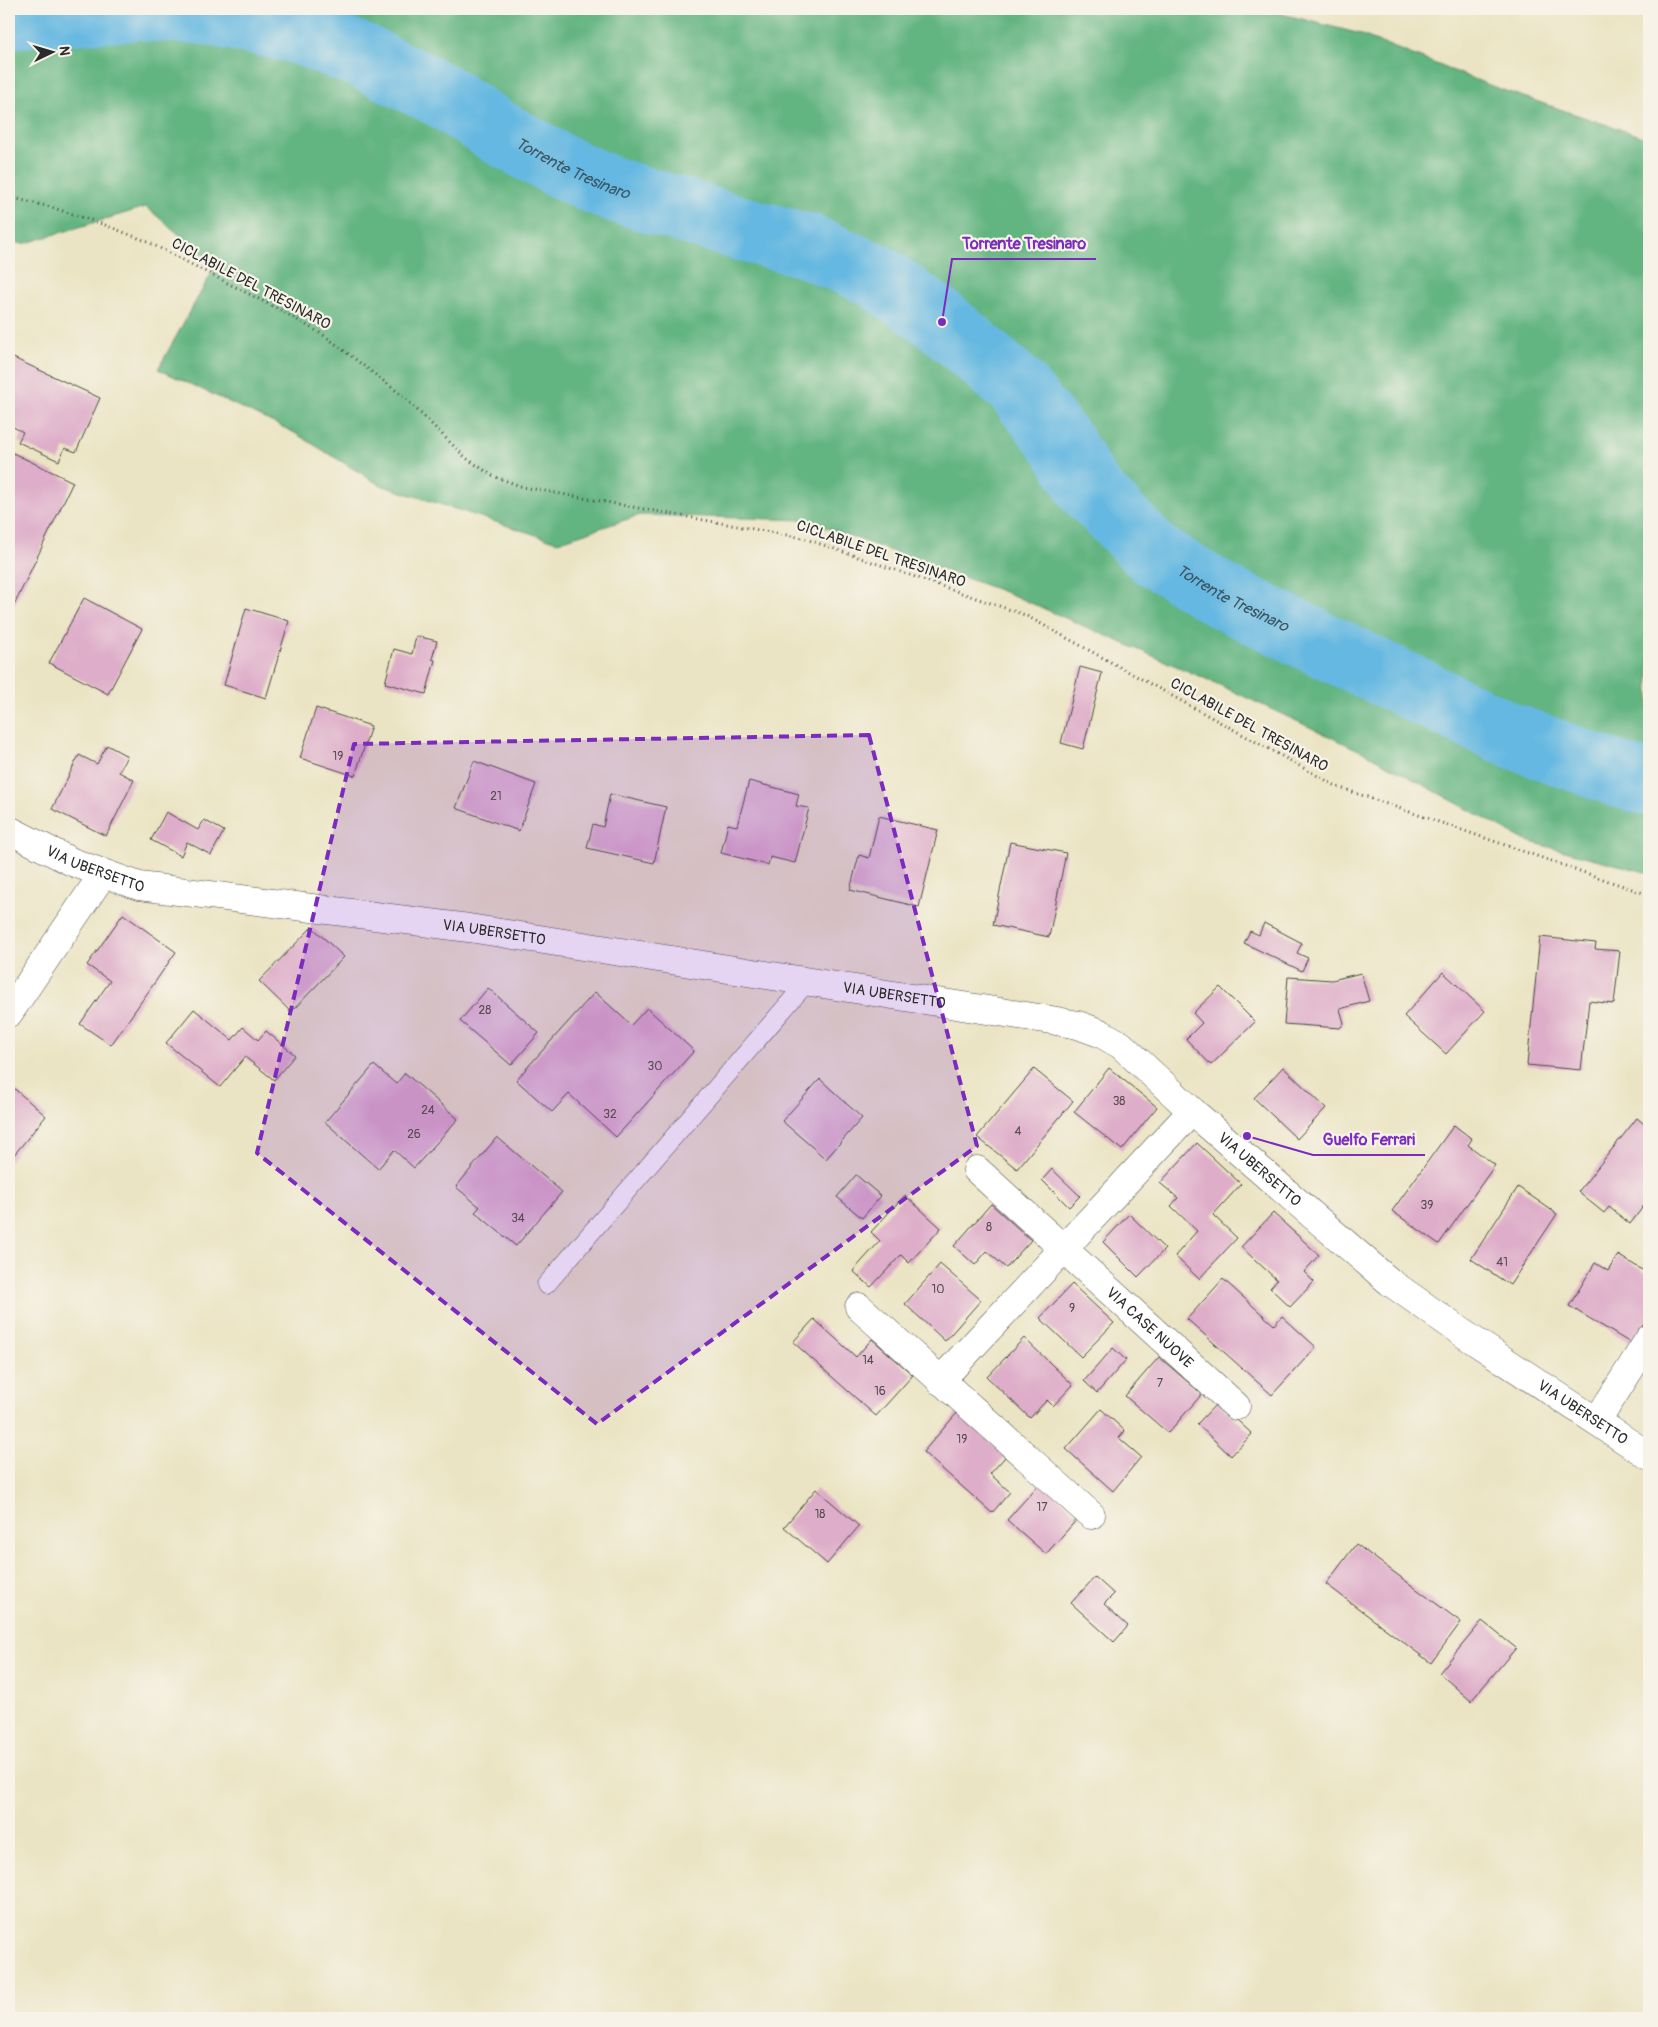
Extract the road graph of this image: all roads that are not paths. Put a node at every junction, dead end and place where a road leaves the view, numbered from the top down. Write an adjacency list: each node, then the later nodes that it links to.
1 (9, 830): 2 (street, VIA UBERSETTO)
2 (103, 874): 3 (street, VIA UBERSETTO); 4 (street)
3 (808, 981): 5 (street, VIA UBERSETTO); 8 (lane)
4 (9, 1013)
5 (1192, 1111): 7 (street); 13 (street, VIA UBERSETTO)
6 (977, 1170): 7 (street, VIA CASE NUOVE)
7 (1064, 1248): 11 (street); 12 (street, VIA CASE NUOVE)
8 (546, 1285)
9 (859, 1307): 11 (street)
10 (1649, 1339): 13 (street)
11 (940, 1381): 15 (street)
12 (1236, 1406)
13 (1597, 1422): 14 (street, VIA UBERSETTO)
14 (1649, 1456)
15 (1091, 1515)

